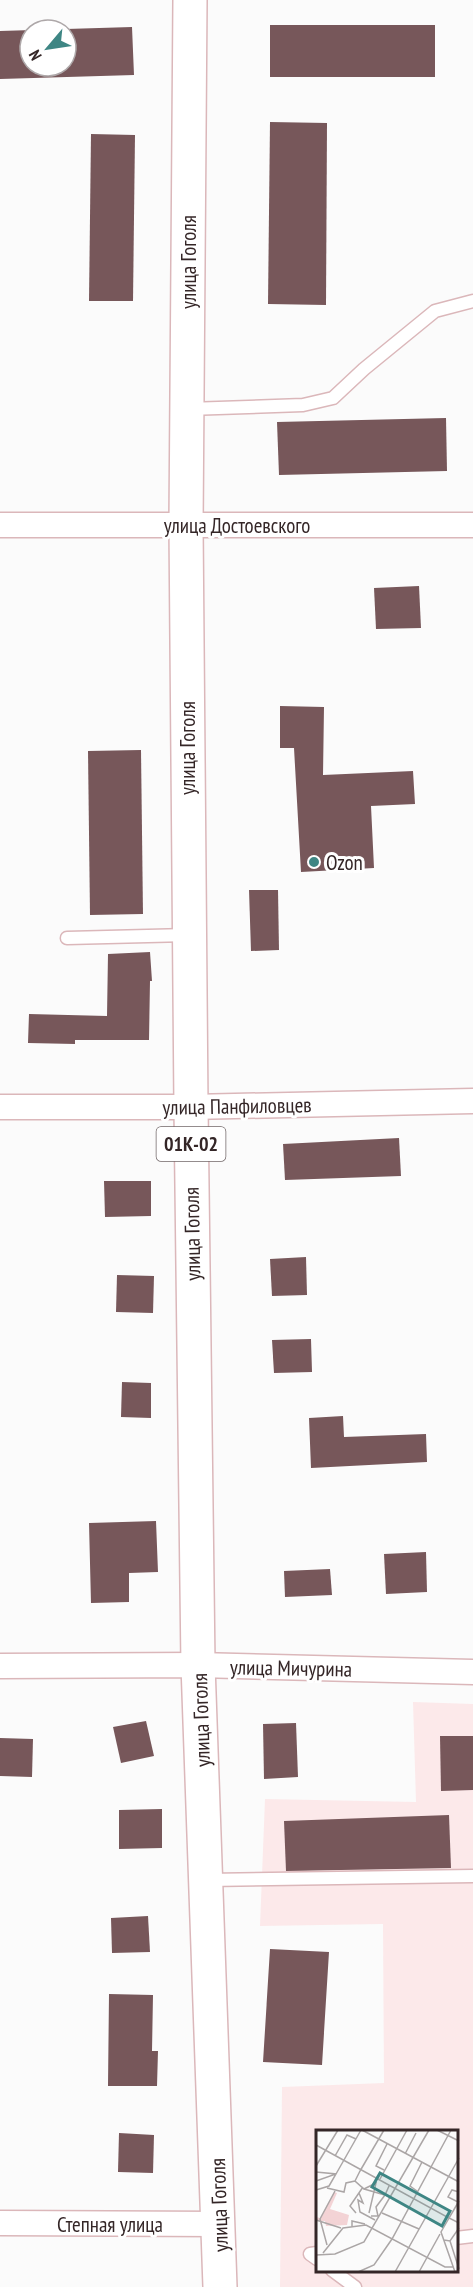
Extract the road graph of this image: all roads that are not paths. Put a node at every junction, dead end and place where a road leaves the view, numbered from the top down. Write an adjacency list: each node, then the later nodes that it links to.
1 (190, 0): 3 (main road, улица Гоголя / 01К-02)
2 (473, 302): 3 (lane)
3 (186, 409): 5 (main road, улица Гоголя / 01К-02)
4 (0, 525): 5 (street, улица Достоевского)
5 (186, 525): 6 (street, улица Достоевского); 7 (main road, улица Гоголя / 01К-02)
6 (473, 525)
7 (189, 935): 8 (lane); 11 (main road, улица Гоголя / 01К-02)
8 (67, 938)
9 (473, 1101): 11 (street, улица Панфиловцев)
10 (0, 1107): 11 (street, улица Панфиловцев)
11 (191, 1107): 12 (main road, улица Гоголя / 01К-02)
12 (198, 1665): 13 (street, улица Мичурина); 14 (street, улица Мичурина); 16 (main road, улица Гоголя / 01К-02)
13 (0, 1666)
14 (473, 1672)
15 (473, 1876): 16 (lane)
16 (207, 1880): 18 (main road, улица Гоголя / 01К-02)
17 (0, 2223): 18 (street, Степная улица)
18 (220, 2224): 22 (main road, улица Гоголя / 01К-02)
19 (473, 2236): 20 (lane)
20 (458, 2238)
21 (333, 2272): 23 (lane)
22 (220, 2287)
23 (355, 2287)

